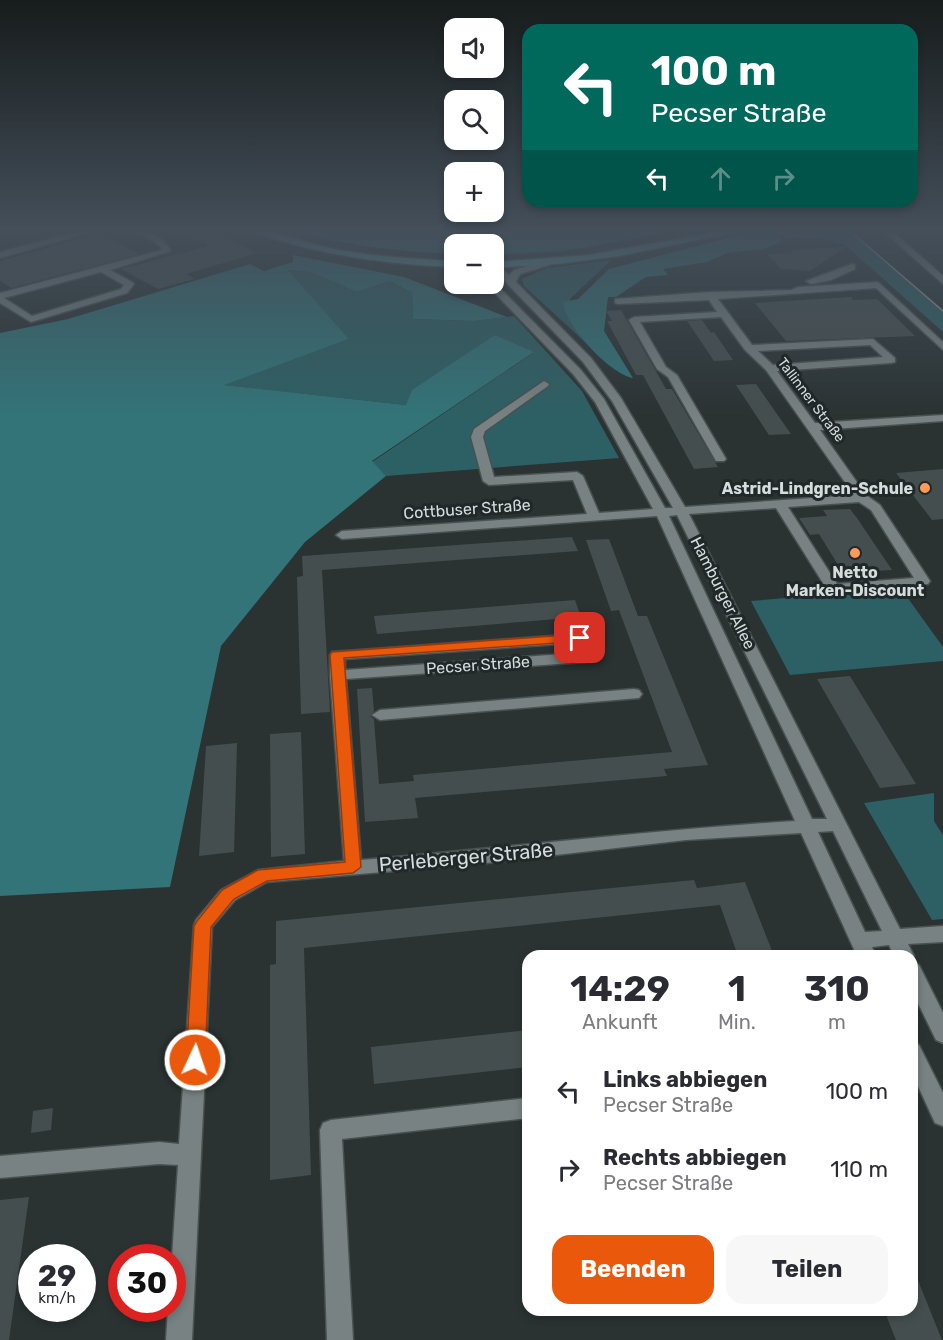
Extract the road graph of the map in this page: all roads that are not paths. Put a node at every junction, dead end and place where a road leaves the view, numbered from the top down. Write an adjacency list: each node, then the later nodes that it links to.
1 (19, 293): 8 (street)
2 (119, 293): 8 (street)
3 (520, 293): 20 (street, Hamburger Allee)
4 (788, 293): 7 (street)
5 (886, 293): 11 (street)
6 (500, 294): 21 (street, Hamburger Allee)
7 (710, 295): 9 (street); 10 (street, Tallinner Straße)
8 (0, 298)
9 (618, 301)
10 (724, 314): 12 (street, Tallinner Straße); 17 (street)
11 (943, 346)
12 (749, 348): 13 (street, Tallinner Straße); 13 (street)
13 (770, 368): 16 (street, Tallinner Straße)
14 (544, 384): 22 (street, Cottbuser Straße)
15 (943, 418): 16 (street)
16 (813, 426): 18 (street, Tallinner Straße)
17 (720, 459)
18 (862, 498): 19 (street); 19 (street, Tallinner Straße)
19 (779, 503): 20 (street)
20 (681, 511): 21 (street, Cottbuser Straße); 27 (street, Hamburger Allee)
21 (661, 512): 22 (street, Cottbuser Straße); 28 (street, Hamburger Allee)
22 (595, 517): 23 (street, Cottbuser Straße)
23 (342, 535)
24 (338, 675): 24 (street, Pecser Straße); 29 (street, Pecser Straße)
25 (634, 694): 26 (street)
26 (380, 715)
27 (840, 824): 28 (street, Perleberger Straße); 31 (street, Hamburger Allee)
28 (805, 826): 29 (street, Perleberger Straße); 32 (street, Hamburger Allee)
29 (353, 867): 39 (street, Perleberger Straße)
30 (943, 934): 31 (street)
31 (895, 938): 32 (street); 33 (street, Hamburger Allee)
32 (863, 948)
33 (901, 950)
34 (918, 983): 35 (street)
35 (943, 1034)
36 (918, 1064): 38 (street)
37 (522, 1109): 42 (street)
38 (943, 1116)
39 (190, 1156): 40 (street); 41 (street, Perleberger Straße)
40 (0, 1167)
41 (178, 1340)
42 (340, 1340)

